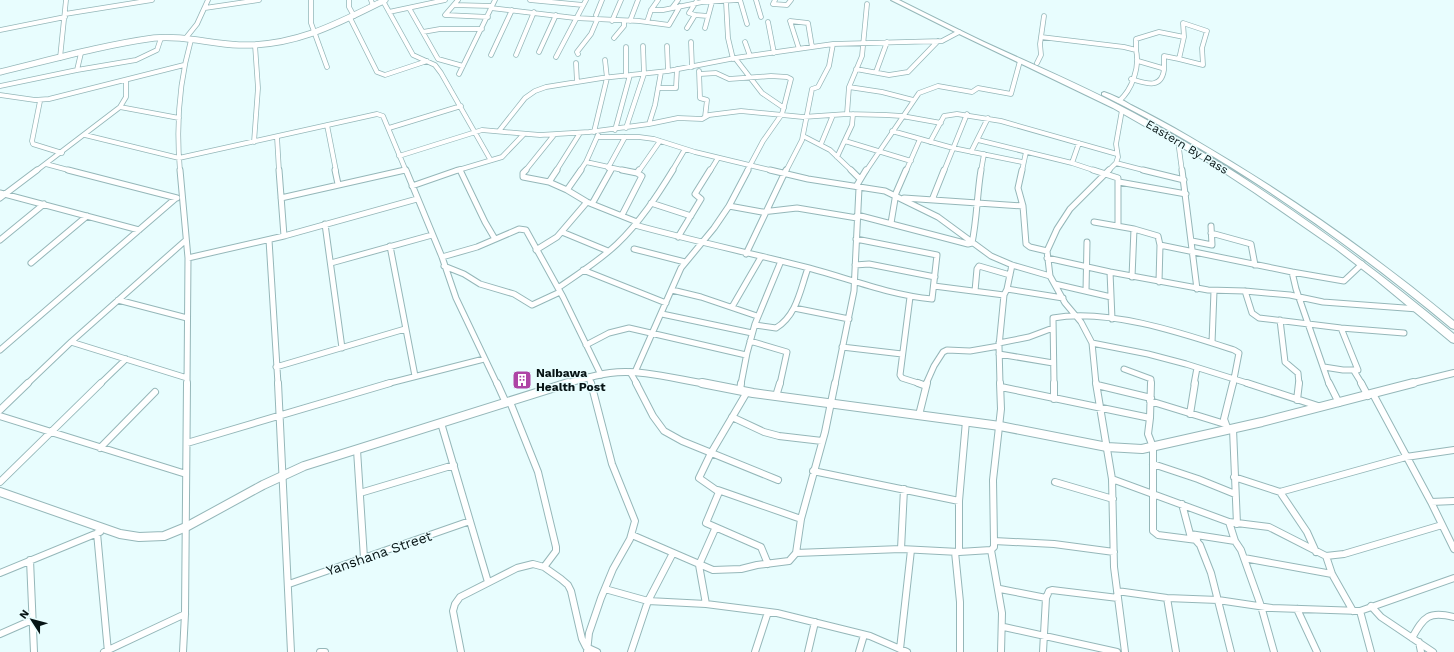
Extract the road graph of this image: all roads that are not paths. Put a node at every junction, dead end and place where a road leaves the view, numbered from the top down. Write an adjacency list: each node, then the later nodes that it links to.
1 (66, 0): 43 (street)
2 (152, 0): 43 (street)
3 (208, 0): 35 (street)
4 (259, 0): 35 (street)
5 (311, 0): 65 (street)
6 (349, 0): 48 (street)
7 (371, 0): 32 (street)
8 (445, 0): 36 (street)
9 (458, 0): 30 (street)
10 (495, 0): 34 (street)
11 (530, 0): 28 (street)
12 (586, 0): 31 (street)
13 (602, 0): 50 (street)
14 (621, 0): 53 (street)
15 (638, 0): 55 (street)
16 (658, 0): 39 (street)
17 (678, 0): 37 (street)
18 (737, 0): 27 (street); 58 (street)
19 (756, 0): 51 (street)
20 (775, 0): 21 (street)
21 (791, 0)
22 (894, 0): 64 (main road, Eastern By Pass)
23 (906, 0): 100 (main road, Eastern By Pass)
24 (384, 1): 32 (street); 40 (street)
25 (696, 1): 26 (street); 33 (street); 45 (street)
26 (712, 2): 27 (street); 46 (street)
27 (726, 2): 93 (street)
28 (555, 3): 31 (street); 42 (street)
29 (867, 4): 75 (street)
30 (454, 5): 34 (street); 49 (street)
31 (583, 5): 52 (street)
32 (373, 6): 48 (street)
33 (680, 6): 37 (street); 56 (street)
34 (492, 7): 38 (street); 49 (street)
35 (204, 8): 70 (street)
36 (409, 8): 40 (street); 63 (street)
37 (671, 8): 39 (street)
38 (512, 10): 41 (street); 88 (street)
39 (651, 10): 56 (street)
40 (389, 12): 96 (street)
41 (534, 12): 42 (street); 89 (street)
42 (549, 14): 44 (street)
43 (65, 15): 62 (street); 92 (street)
44 (556, 15): 52 (street); 84 (street)
45 (695, 15): 46 (street); 59 (street)
46 (708, 16): 60 (street)
47 (1044, 16): 66 (street)
48 (352, 17): 65 (street); 96 (street)
49 (488, 17): 61 (street)
50 (597, 17): 52 (street); 53 (street); 87 (street)
51 (761, 17)
52 (575, 18): 91 (street)
53 (612, 20): 54 (street)
54 (624, 21): 55 (street); 69 (street)
55 (630, 21): 56 (street)
56 (647, 22)
57 (768, 22): 86 (street)
58 (747, 24)
59 (687, 28)
60 (705, 28)
61 (482, 29): 63 (street); 102 (street)
62 (0, 30)
63 (423, 32): 102 (street)
64 (959, 32): 71 (street); 97 (main road, Eastern By Pass)
65 (315, 33): 77 (street); 104 (street)
66 (1041, 36): 83 (street); 100 (street)
67 (1184, 37): 83 (street); 94 (street); 94 (street)
68 (161, 38): 70 (street); 85 (street); 108 (street)
69 (614, 38)
70 (188, 39): 77 (street); 101 (street)
71 (938, 41): 74 (street); 113 (street)
72 (691, 42): 105 (street)
73 (745, 42): 90 (street)
74 (887, 42): 75 (street); 113 (street)
75 (863, 43): 76 (street); 107 (street)
76 (833, 44): 81 (street); 143 (street)
77 (255, 45): 169 (street)
78 (643, 46): 115 (street)
79 (667, 46): 110 (street)
80 (626, 47): 117 (street)
81 (812, 47): 82 (street); 82 (street)
82 (799, 50): 86 (street)
83 (1136, 50): 98 (street)
84 (539, 52)
85 (81, 53): 92 (street); 108 (street)
86 (774, 53): 90 (street)
87 (578, 54)
88 (491, 55)
89 (516, 55)
90 (750, 56): 93 (street)
91 (556, 57)
92 (60, 58): 111 (street)
93 (734, 59): 103 (street); 119 (street)
94 (1179, 59): 109 (street)
95 (605, 60): 118 (street)
96 (427, 61): 132 (street)
97 (1020, 61): 130 (street); 135 (main road, Eastern By Pass)
98 (1138, 61): 109 (street); 120 (street)
99 (576, 63): 122 (street)
100 (1037, 63): 131 (main road, Eastern By Pass)
101 (184, 65): 121 (street); 144 (street)
102 (463, 66): 114 (street)
103 (699, 66): 105 (street); 116 (street)
104 (327, 67)
105 (692, 67): 106 (street)
106 (677, 69): 110 (street); 125 (street)
107 (856, 69): 113 (street); 124 (street)
108 (77, 70): 123 (street)
109 (1164, 70): 120 (street)
110 (668, 71): 112 (street)
111 (0, 72)
112 (661, 72): 115 (street); 125 (street)
113 (876, 72)
114 (459, 74)
115 (644, 74): 117 (street); 150 (street)
116 (700, 74): 119 (street); 142 (street)
117 (628, 76): 118 (street); 151 (street)
118 (607, 78): 122 (street); 155 (street)
119 (749, 78): 134 (street); 134 (street)
120 (1131, 79): 131 (street)
121 (126, 81): 129 (street); 133 (street)
122 (577, 82): 153 (street)
123 (0, 86)
124 (849, 86): 130 (street); 137 (street)
125 (658, 88): 147 (street)
126 (0, 95): 127 (street)
127 (6, 96): 128 (street); 129 (street)
128 (0, 100)
129 (40, 100): 178 (street)
130 (913, 100): 141 (street)
131 (1119, 101): 312 (main road, Eastern By Pass)
132 (461, 106): 149 (street); 152 (street)
133 (120, 107): 144 (street); 158 (street)
134 (784, 108): 136 (street)
135 (1122, 110): 168 (main road, Eastern By Pass); 180 (street)
136 (782, 114): 142 (street); 143 (street); 192 (street)
137 (847, 114): 138 (street); 140 (street)
138 (854, 114): 141 (street); 167 (street)
139 (967, 114): 145 (street); 146 (street); 173 (street)
140 (833, 115): 143 (street); 172 (street)
141 (902, 116): 146 (street); 154 (street)
142 (705, 117): 147 (street)
143 (807, 117): 160 (street)
144 (179, 118): 183 (street)
145 (988, 118): 165 (street); 171 (street)
146 (941, 123): 170 (street)
147 (649, 124): 150 (street)
148 (327, 125): 149 (street); 161 (street); 203 (street)
149 (389, 128): 181 (street)
150 (626, 128): 151 (street)
151 (616, 130): 155 (street)
152 (475, 131): 153 (street); 181 (street); 185 (street)
153 (499, 131): 157 (street)
154 (892, 131): 164 (street); 175 (street)
155 (596, 132): 156 (street); 162 (street)
156 (580, 133): 159 (street); 201 (street)
157 (524, 134): 159 (street); 185 (street)
158 (85, 135): 178 (street); 183 (street)
159 (554, 135): 201 (street)
160 (804, 136): 172 (street); 197 (street)
161 (278, 137): 169 (street); 212 (street)
162 (598, 137): 163 (street); 187 (street)
163 (625, 137): 166 (street); 193 (street)
164 (920, 139): 170 (street); 186 (street)
165 (978, 140): 176 (street); 177 (street)
166 (660, 141): 174 (street); 196 (street)
167 (845, 141): 175 (street); 182 (street)
168 (1178, 141): 200 (street); 267 (main road, Eastern By Pass)
169 (254, 142): 183 (street)
170 (930, 142): 173 (street)
171 (1079, 143): 180 (street); 189 (street)
172 (821, 144): 182 (street)
173 (953, 148): 176 (street); 215 (street)
174 (685, 149): 184 (street); 217 (street)
175 (878, 152): 186 (street); 199 (street)
176 (971, 152): 179 (street)
177 (1026, 152): 188 (street); 189 (street)
178 (62, 153): 191 (street)
179 (984, 154): 188 (street); 218 (street)
180 (1117, 154): 190 (street)
181 (399, 156): 195 (street)
182 (837, 157): 199 (street)
183 (179, 158): 214 (street)
184 (718, 158): 192 (street); 225 (street)
185 (490, 159): 194 (street)
186 (911, 161): 209 (street)
187 (586, 162): 193 (street); 206 (street)
188 (1022, 162): 221 (street)
189 (1072, 163): 198 (street)
190 (1116, 163): 198 (street); 200 (street)
191 (46, 164): 207 (street); 211 (street)
192 (751, 165): 197 (street); 220 (street)
193 (610, 168): 196 (street); 216 (street)
194 (460, 169): 204 (street); 240 (street)
195 (405, 170): 203 (street); 204 (street)
196 (638, 173): 223 (street)
197 (784, 174): 205 (street); 222 (street)
198 (1106, 174): 202 (street); 255 (street)
199 (860, 179): 205 (street)
200 (1184, 180): 208 (street)
201 (549, 182): 206 (street)
202 (1119, 182): 208 (street); 231 (street)
203 (338, 184): 212 (street)
204 (412, 186): 213 (street)
205 (858, 188): 209 (street); 226 (street)
206 (567, 190): 216 (street)
207 (3, 193): 210 (street); 219 (street)
208 (1186, 194): 245 (street)
209 (898, 196): 215 (street); 228 (street); 248 (street)
210 (0, 198)
211 (176, 198): 214 (street); 234 (street)
212 (281, 198): 238 (street)
213 (417, 199): 229 (street); 237 (street)
214 (183, 200): 243 (street)
215 (932, 200): 218 (street)
216 (589, 203): 223 (street); 235 (street)
217 (651, 203): 225 (street); 230 (street)
218 (976, 203): 221 (street); 248 (street)
219 (44, 204): 224 (street); 242 (street)
220 (729, 206): 222 (street); 247 (street)
221 (1023, 206): 255 (street)
222 (767, 212): 226 (street); 257 (street)
223 (622, 215): 230 (street)
224 (87, 216): 234 (street); 265 (street)
225 (691, 216): 239 (street)
226 (857, 217): 228 (street); 241 (street)
227 (1094, 222): 231 (street)
228 (891, 223): 248 (street)
229 (325, 224): 238 (street); 266 (street)
230 (636, 224): 239 (street); 254 (street)
231 (1118, 226): 233 (street)
232 (1212, 226): 236 (street)
233 (1134, 229): 249 (street); 280 (street)
234 (140, 230): 328 (street)
235 (562, 232): 253 (street); 254 (street)
236 (1211, 233): 250 (street); 270 (street)
237 (432, 235): 251 (street); 259 (street)
238 (284, 236): 244 (street)
239 (678, 237): 247 (street)
240 (495, 239): 253 (street); 259 (street)
241 (856, 239): 268 (street); 279 (street)
242 (0, 240)
243 (186, 240): 261 (street); 298 (street)
244 (269, 240): 261 (street); 335 (street)
245 (1192, 241): 250 (street); 256 (street)
246 (1087, 242): 272 (street)
247 (701, 243): 257 (street); 264 (street)
248 (972, 243): 269 (street)
249 (1160, 245): 256 (street); 282 (street)
250 (1212, 245): 258 (street)
251 (390, 246): 266 (street); 315 (street)
252 (634, 249): 264 (street)
253 (536, 250): 287 (street)
254 (608, 251): 274 (street)
255 (1047, 251): 262 (street)
256 (1193, 252): 258 (street); 286 (street)
257 (746, 254): 260 (street)
258 (1213, 256): 270 (street)
259 (442, 257): 271 (street)
260 (761, 257): 263 (street); 300 (street)
261 (188, 258): 306 (street)
262 (1047, 258): 272 (street); 278 (street)
263 (781, 261): 273 (street); 305 (street)
264 (685, 262): 288 (street)
265 (31, 263)
266 (331, 263): 327 (street)
267 (1362, 264): 276 (street); 302 (main road, Eastern By Pass)
268 (855, 265): 279 (street); 281 (street)
269 (1012, 265): 277 (street); 278 (street)
270 (1254, 265): 276 (street)
271 (444, 266): 287 (street); 333 (street)
272 (1086, 267): 275 (street); 290 (street)
273 (808, 268): 281 (street); 301 (street)
274 (583, 270): 287 (street); 299 (street)
275 (1110, 272): 280 (street); 296 (street)
276 (1292, 272): 294 (street)
277 (1010, 275): 285 (street); 289 (street)
278 (1050, 276): 283 (street)
279 (935, 277): 284 (street)
280 (1132, 277): 282 (street)
281 (854, 281): 295 (street); 308 (street)
282 (1159, 282): 286 (street)
283 (1055, 284): 290 (street); 297 (street)
284 (934, 286): 289 (street); 295 (street)
285 (1007, 289): 293 (street); 297 (street)
286 (1197, 289): 291 (street)
287 (559, 290): 325 (street)
288 (672, 290): 299 (street); 300 (street)
289 (975, 291): 293 (street)
290 (1086, 291): 296 (street)
291 (1214, 291): 292 (street); 323 (street)
292 (1245, 291): 294 (street); 309 (street)
293 (1004, 295): 324 (street)
294 (1299, 296): 302 (street); 310 (street)
295 (910, 297): 329 (street)
296 (1111, 297): 307 (street)
297 (1063, 298): 304 (street)
298 (118, 300): 306 (street); 321 (street)
299 (666, 303): 303 (street)
300 (732, 308): 305 (street)
301 (794, 308): 308 (street); 311 (street)
302 (1419, 309): 319 (main road, Eastern By Pass)
303 (662, 314): 316 (street); 318 (street)
304 (1075, 315): 307 (street); 313 (street); 322 (street)
305 (758, 316): 311 (street)
306 (187, 318): 345 (street)
307 (1112, 319): 323 (street)
308 (848, 320): 326 (street)
309 (1280, 320): 310 (street); 356 (street)
310 (1308, 323): 314 (street); 337 (street)
311 (755, 325): 316 (street)
312 (1454, 326)
313 (1053, 328): 324 (street); 334 (street)
314 (1341, 328): 317 (street); 339 (street)
315 (405, 329): 327 (street); 343 (street)
316 (752, 333): 320 (street)
317 (1404, 333)
318 (651, 334): 325 (street); 331 (street); 340 (street)
319 (1454, 339)
320 (750, 341): 331 (street); 353 (street)
321 (71, 342): 332 (street); 362 (street)
322 (1092, 343): 336 (street); 347 (street)
323 (1212, 343): 346 (street)
324 (999, 344): 330 (street); 348 (street)
325 (586, 345): 342 (street)
326 (842, 347): 329 (street); 359 (street)
327 (342, 348): 335 (street)
328 (1, 349)
329 (902, 354): 348 (street)
330 (999, 354): 334 (street); 349 (street)
331 (746, 355): 350 (street)
332 (126, 359): 345 (street); 373 (street)
333 (484, 359): 343 (street); 357 (street)
334 (1053, 364): 354 (street)
335 (276, 367): 366 (street)
336 (1197, 368): 346 (street); 363 (street)
337 (1324, 368): 339 (street); 358 (street)
338 (1124, 369): 355 (street)
339 (1354, 371): 352 (street)
340 (632, 372): 342 (street); 350 (street); 381 (street)
341 (1454, 373): 352 (street)
342 (601, 375): 344 (street)
343 (415, 376): 366 (street)
344 (589, 377): 357 (street); 415 (street)
345 (187, 378): 375 (street)
346 (1234, 380): 356 (street); 372 (street)
347 (1097, 385): 355 (street); 361 (street)
348 (926, 386): 364 (street)
349 (1001, 387): 354 (street); 371 (street)
350 (744, 391): 353 (street); 367 (street)
351 (155, 392): 378 (street)
352 (1371, 395): 358 (street); 382 (street)
353 (776, 396): 359 (street)
354 (1054, 399): 361 (street)
355 (1151, 399): 363 (street); 368 (street)
356 (1297, 400): 360 (street)
357 (508, 402): 370 (street); 434 (street)
358 (1339, 403): 360 (street)
359 (830, 404): 364 (street); 374 (street)
360 (1320, 407): 372 (street)
361 (1100, 408): 368 (street); 376 (street)
362 (0, 410)
363 (1190, 414): 372 (street)
364 (919, 415): 369 (street)
365 (0, 416): 373 (street)
366 (280, 416): 375 (street); 387 (street)
367 (732, 418): 374 (street); 381 (street)
368 (1150, 418): 377 (street)
369 (966, 421): 371 (street); 401 (street)
370 (441, 423): 379 (street); 384 (street)
371 (1000, 426): 376 (street); 417 (street)
372 (1229, 428): 377 (street); 388 (street)
373 (52, 433): 378 (street); 391 (street)
374 (822, 441): 385 (street)
375 (187, 442): 386 (street)
376 (1107, 447): 377 (street); 389 (street)
377 (1153, 447): 383 (street)
378 (100, 448): 386 (street)
379 (357, 450): 387 (street); 397 (street)
380 (1454, 450): 382 (street)
381 (711, 453): 390 (street); 394 (street)
382 (1406, 457): 396 (street); 403 (street)
383 (1153, 464): 398 (street); 399 (street)
384 (454, 465): 397 (street); 406 (street)
385 (813, 471): 393 (street); 405 (street)
386 (186, 474): 410 (street)
387 (283, 475): 410 (street); 439 (street)
388 (1234, 477): 396 (street); 399 (street)
389 (1112, 479): 398 (street); 400 (street)
390 (778, 480)
391 (0, 482)
392 (1055, 482): 400 (street)
393 (904, 489): 401 (street); 420 (street)
394 (718, 490): 405 (street); 412 (street)
395 (0, 492): 411 (street)
396 (1280, 492): 425 (street)
397 (360, 493): 429 (street)
398 (1153, 493): 404 (street); 416 (street)
399 (1235, 494): 408 (street)
400 (1113, 499): 424 (street)
401 (959, 501): 423 (street)
402 (1454, 501): 403 (street)
403 (1431, 502): 409 (street)
404 (1182, 504): 407 (street); 414 (street)
405 (801, 519): 427 (street)
406 (470, 522): 429 (street, Yanshana Street); 438 (street)
407 (1230, 522): 408 (street); 418 (street)
408 (1237, 524): 425 (street)
409 (1442, 524): 419 (street); 428 (street)
410 (186, 527): 411 (street); 453 (street)
411 (106, 529): 413 (street)
412 (716, 529): 432 (street); 433 (street)
413 (97, 533): 431 (street); 464 (street)
414 (1190, 534): 416 (street); 418 (street)
415 (632, 535): 426 (street); 440 (street)
416 (1196, 540): 445 (street)
417 (994, 541): 422 (street); 424 (street)
418 (1234, 541): 430 (street)
419 (1454, 549)
420 (902, 550): 421 (street); 427 (street)
421 (911, 550): 423 (street); 465 (street)
422 (991, 550): 423 (street); 441 (street)
423 (957, 552): 477 (street)
424 (1114, 552): 442 (street)
425 (1316, 552): 428 (street)
426 (673, 553): 433 (street); 446 (street)
427 (796, 553): 432 (street)
428 (1326, 556): 436 (street)
429 (364, 558): 439 (street, Yanshana Street)
430 (1244, 558): 436 (street); 448 (street)
431 (30, 560): 435 (street); 455 (street)
432 (768, 564): 433 (street)
433 (699, 565): 447 (street)
434 (544, 567): 438 (street); 463 (street)
435 (0, 572)
436 (1332, 574): 451 (street)
437 (1454, 578): 449 (street)
438 (488, 582): 471 (street)
439 (289, 584): 468 (street)
440 (605, 589): 446 (street); 463 (street)
441 (1000, 589): 443 (street); 457 (street)
442 (1117, 594): 443 (street); 444 (street); 481 (street)
443 (1046, 598): 460 (street)
444 (1167, 598): 445 (street); 482 (street)
445 (1218, 600): 448 (street); 483 (street)
446 (648, 602): 447 (street); 473 (street)
447 (706, 604): 452 (street)
448 (1262, 606): 450 (street); 484 (street)
449 (1371, 606): 451 (street); 461 (street)
450 (1297, 609): 451 (street); 485 (street)
451 (1357, 611): 486 (street)
452 (768, 612): 456 (street); 474 (street)
453 (185, 614): 464 (street); 467 (street)
454 (1454, 617): 461 (street)
455 (32, 620): 458 (street); 466 (street)
456 (815, 622): 459 (street); 475 (street)
457 (1004, 627): 460 (street); 478 (street)
458 (0, 634)
459 (864, 635): 465 (street); 476 (street)
460 (1044, 636): 479 (street); 480 (street)
461 (1412, 638): 462 (street)
462 (1419, 642): 487 (street); 488 (street)
463 (586, 650): 472 (street)
464 (107, 651)
465 (904, 651)
466 (34, 652)
467 (183, 652)
468 (291, 652)
469 (320, 652): 470 (street)
470 (326, 652)
471 (461, 652)
472 (598, 652)
473 (631, 652)
474 (755, 652)
475 (808, 652)
476 (859, 652)
477 (960, 652)
478 (1001, 652)
479 (1043, 652)
480 (1117, 652)
481 (1125, 652)
482 (1176, 652)
483 (1231, 652)
484 (1274, 652)
485 (1317, 652)
486 (1371, 652)
487 (1421, 652)
488 (1433, 652)

